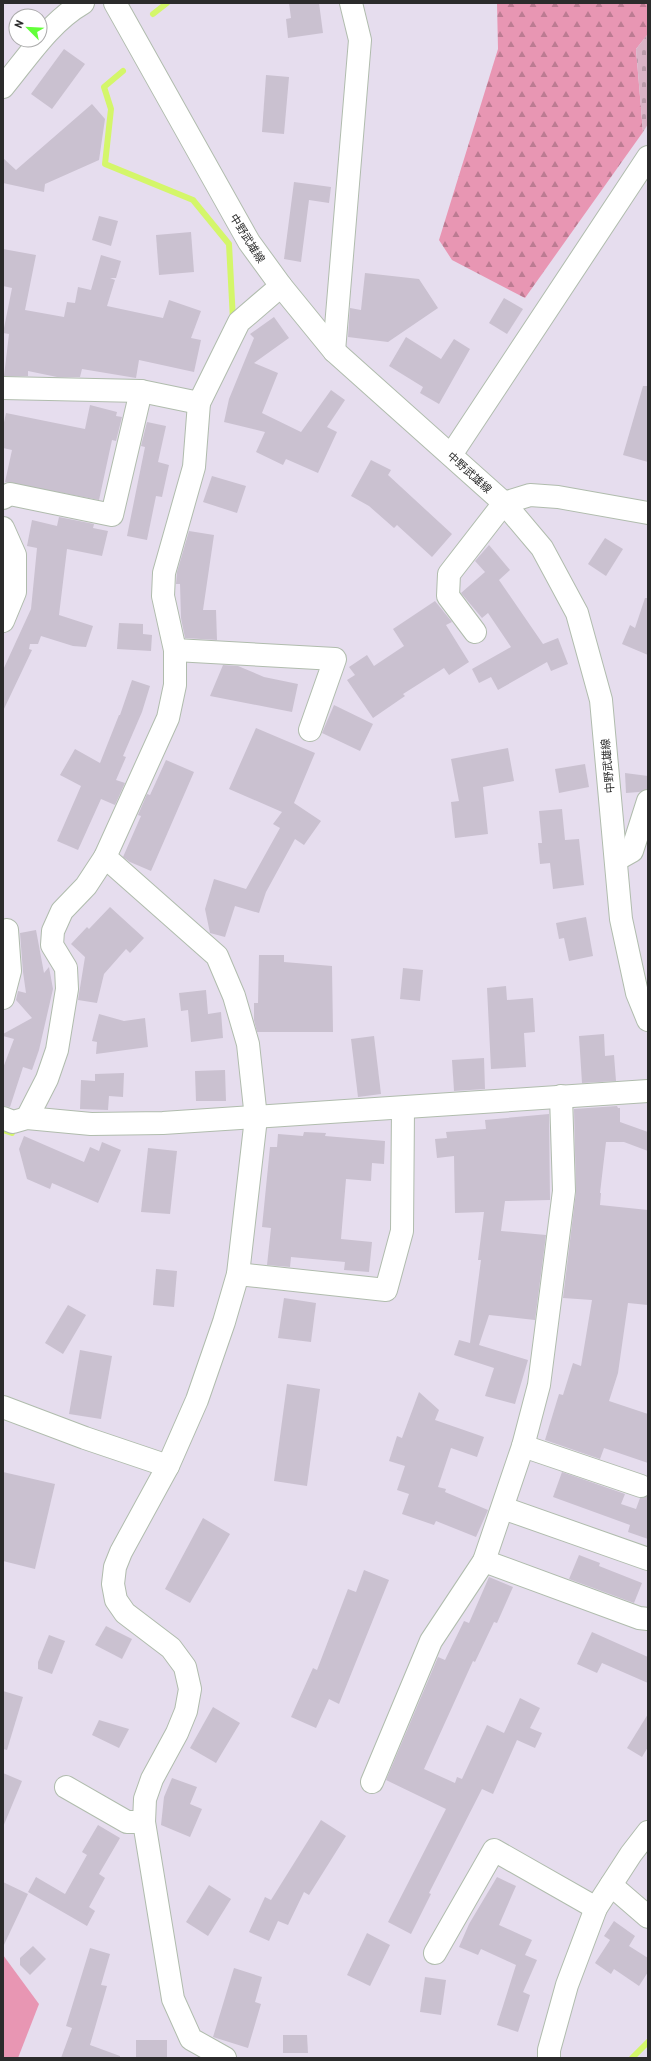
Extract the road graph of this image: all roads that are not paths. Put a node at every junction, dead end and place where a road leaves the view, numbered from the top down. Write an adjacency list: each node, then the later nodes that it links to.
1 (83, 3): 4 (street)
2 (115, 3): 6 (street, 中野武雄線)
3 (351, 3): 7 (street)
4 (3, 87)
5 (648, 157): 11 (street)
6 (281, 286): 7 (street, 中野武雄線); 10 (street)
7 (334, 351): 11 (street, 中野武雄線)
8 (3, 388): 9 (street)
9 (141, 391): 10 (street); 12 (street)
10 (199, 403): 18 (street)
11 (451, 455): 13 (street, 中野武雄線)
12 (3, 498)
13 (504, 503): 14 (street); 17 (street); 22 (street, 中野武雄線)
14 (648, 513)
15 (3, 528): 16 (street)
16 (3, 620)
17 (475, 632)
18 (175, 650): 19 (street); 21 (street)
19 (310, 730)
20 (648, 801): 22 (street)
21 (105, 857): 30 (street); 31 (street)
22 (616, 860): 25 (street, 中野武雄線)
23 (6, 930): 24 (street)
24 (3, 998)
25 (648, 1020)
26 (648, 1091): 27 (street)
27 (561, 1096): 28 (street); 34 (street)
28 (403, 1108): 31 (street); 32 (street)
29 (3, 1118): 30 (street)
30 (27, 1118): 31 (street)
31 (256, 1118): 32 (street)
32 (238, 1274): 35 (street)
33 (3, 1408): 35 (street)
34 (523, 1446): 36 (street); 37 (street)
35 (168, 1466): 43 (street)
36 (641, 1486)
37 (503, 1508): 38 (street); 39 (street)
38 (648, 1559)
39 (484, 1561): 40 (street); 41 (street)
40 (648, 1619)
41 (372, 1782)
42 (66, 1787): 43 (street)
43 (144, 1822): 49 (street)
44 (648, 1832): 45 (street)
45 (611, 1885): 46 (street); 47 (street)
46 (596, 1908): 48 (street); 51 (street)
47 (648, 1917)
48 (435, 1953)
49 (188, 2049): 50 (street)
50 (225, 2058)
51 (549, 2058)

